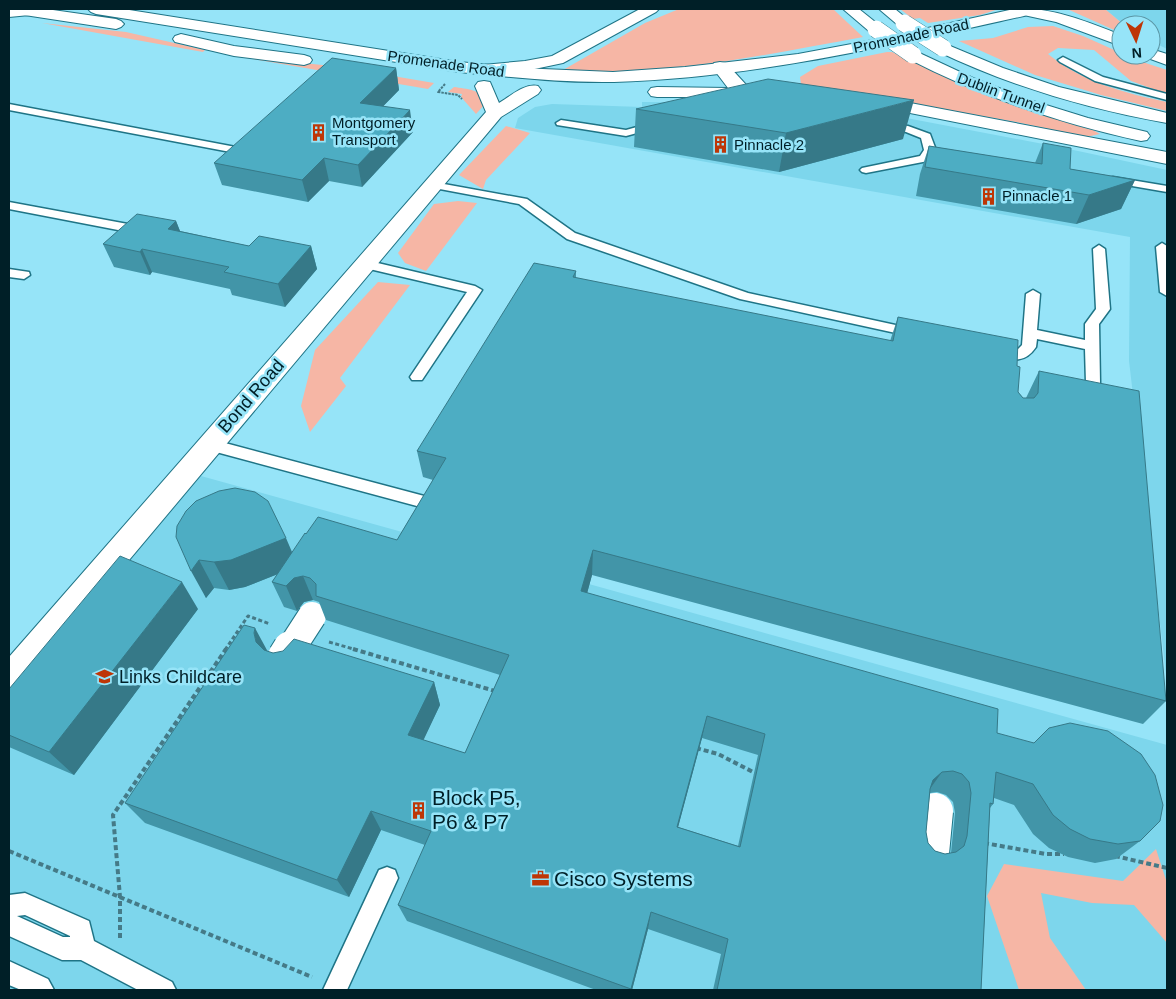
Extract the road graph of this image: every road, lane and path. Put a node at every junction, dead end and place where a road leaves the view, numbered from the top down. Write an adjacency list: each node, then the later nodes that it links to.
1 (18, 9): 8 (main road, Promenade Road)
2 (96, 9): 15 (main road, Promenade Road)
3 (651, 9): 15 (main road)
4 (850, 9): 27 (main road, Dublin Tunnel, bridge)
5 (886, 9): 23 (main road, Dublin Tunnel, bridge)
6 (1024, 10): 10 (main road); 11 (main road, Promenade Road)
7 (9, 12): 8 (main road)
8 (35, 12): 9 (main road, Promenade Road)
9 (144, 29): 13 (main road, Promenade Road); 15 (main road, Promenade Road)
10 (1111, 37)
11 (798, 59): 14 (main road, Promenade Road); 16 (main road, Promenade Road)
12 (1063, 60): 19 (lane)
13 (321, 62)
14 (720, 67): 15 (main road, Promenade Road); 16 (main road)
15 (484, 78): 17 (main road, Promenade Road); 22 (main road)
16 (744, 90): 18 (main road, Promenade Road)
17 (540, 91): 22 (main road, Bond Road)
18 (581, 92)
19 (1167, 97)
20 (855, 101): 29 (main road)
21 (9, 107): 28 (lane)
22 (495, 113): 32 (main road, Bond Road)
23 (1167, 118)
24 (670, 121): 25 (lane)
25 (562, 123)
26 (872, 124): 30 (lane)
27 (1167, 142)
28 (241, 150)
29 (1167, 158)
30 (866, 170)
31 (1098, 177): 33 (lane)
32 (433, 185): 38 (main road, Bond Road); 44 (lane)
33 (1167, 188)
34 (9, 205): 35 (lane)
35 (146, 231)
36 (1162, 247): 41 (lane)
37 (1099, 249): 45 (lane)
38 (365, 264): 49 (lane); 51 (main road, Bond Road)
39 (9, 272): 40 (lane)
40 (24, 275)
41 (1167, 292)
42 (1033, 294): 43 (lane)
43 (1030, 333): 45 (lane); 47 (lane)
44 (925, 336)
45 (1092, 346): 50 (lane)
46 (982, 348): 47 (lane)
47 (1019, 356): 48 (lane)
48 (1018, 374)
49 (417, 378)
50 (1093, 383)
51 (210, 445): 52 (lane); 56 (main road, Bond Road)
52 (428, 503)
53 (276, 625): 68 (path)
54 (318, 628): 55 (main road, bridge); 57 (path)
55 (286, 657)
56 (9, 680)
57 (496, 691)
58 (690, 746): 59 (path)
59 (761, 775)
60 (935, 811): 64 (main road, bridge)
61 (982, 843): 65 (path)
62 (9, 851): 68 (path)
63 (1106, 853): 66 (path)
64 (931, 854)
65 (1066, 854)
66 (1167, 868)
67 (387, 878): 74 (lane)
68 (120, 897): 72 (path); 74 (path)
69 (9, 906): 71 (lane)
70 (9, 924): 71 (lane)
71 (83, 948): 72 (lane)
72 (120, 968): 76 (lane)
73 (9, 973): 75 (lane)
74 (336, 989)
75 (42, 990)
76 (164, 990)

